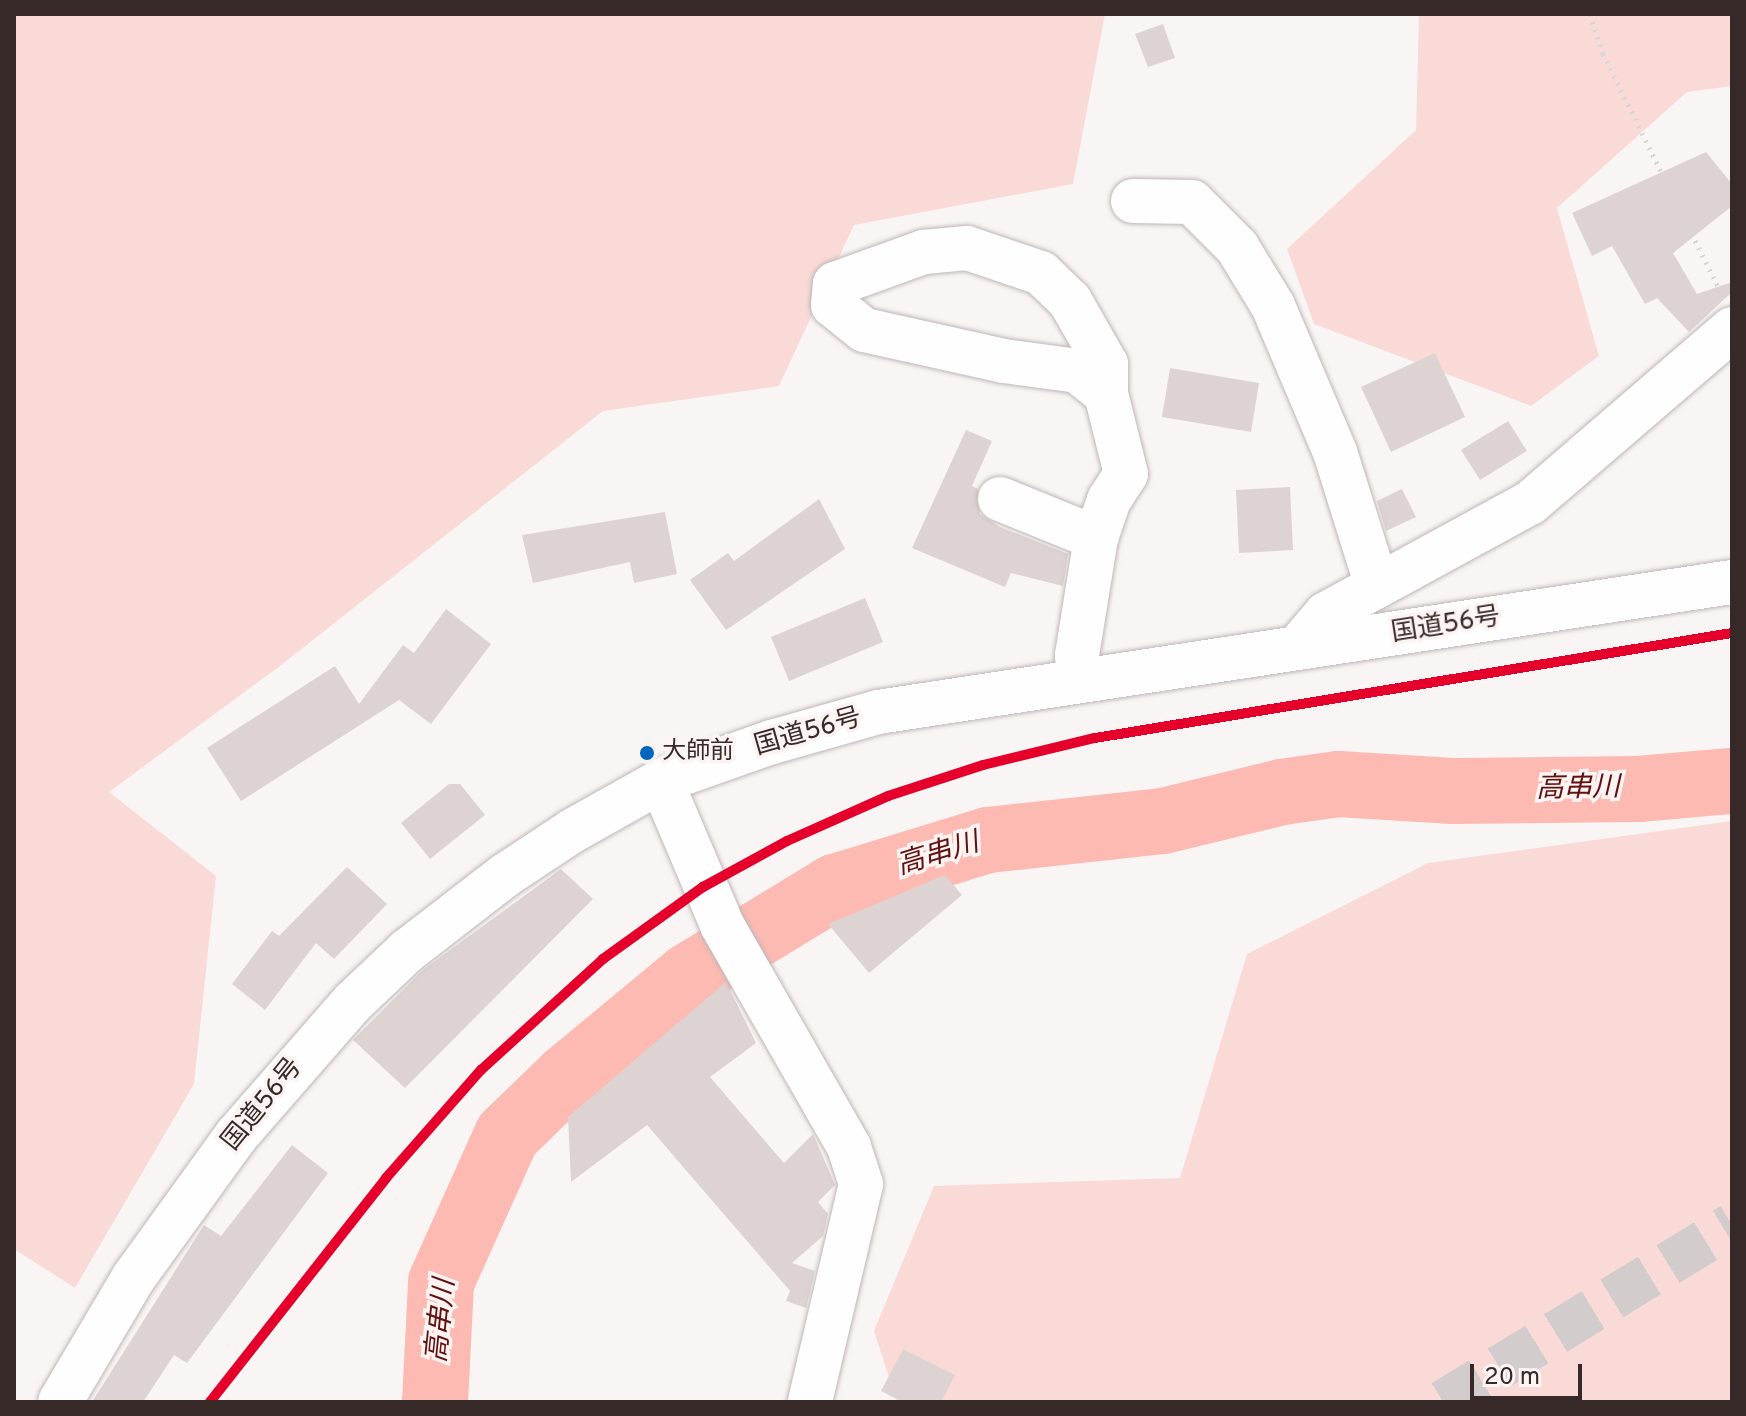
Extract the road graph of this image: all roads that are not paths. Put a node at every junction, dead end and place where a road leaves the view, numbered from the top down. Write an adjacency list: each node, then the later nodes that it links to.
1 (1133, 201): 7 (main road)
2 (1729, 315): 7 (main road)
3 (1106, 394): 3 (main road); 5 (main road)
4 (1000, 499): 5 (main road)
5 (1096, 538): 9 (main road)
6 (1732, 582): 8 (main road, 国道56号)
7 (1377, 586): 8 (main road)
8 (1297, 648): 9 (main road, 国道56号)
9 (1078, 679): 10 (main road, 国道56号)
10 (661, 781): 11 (main road, 国道56号); 12 (main road)
11 (60, 1402)
12 (810, 1402)

